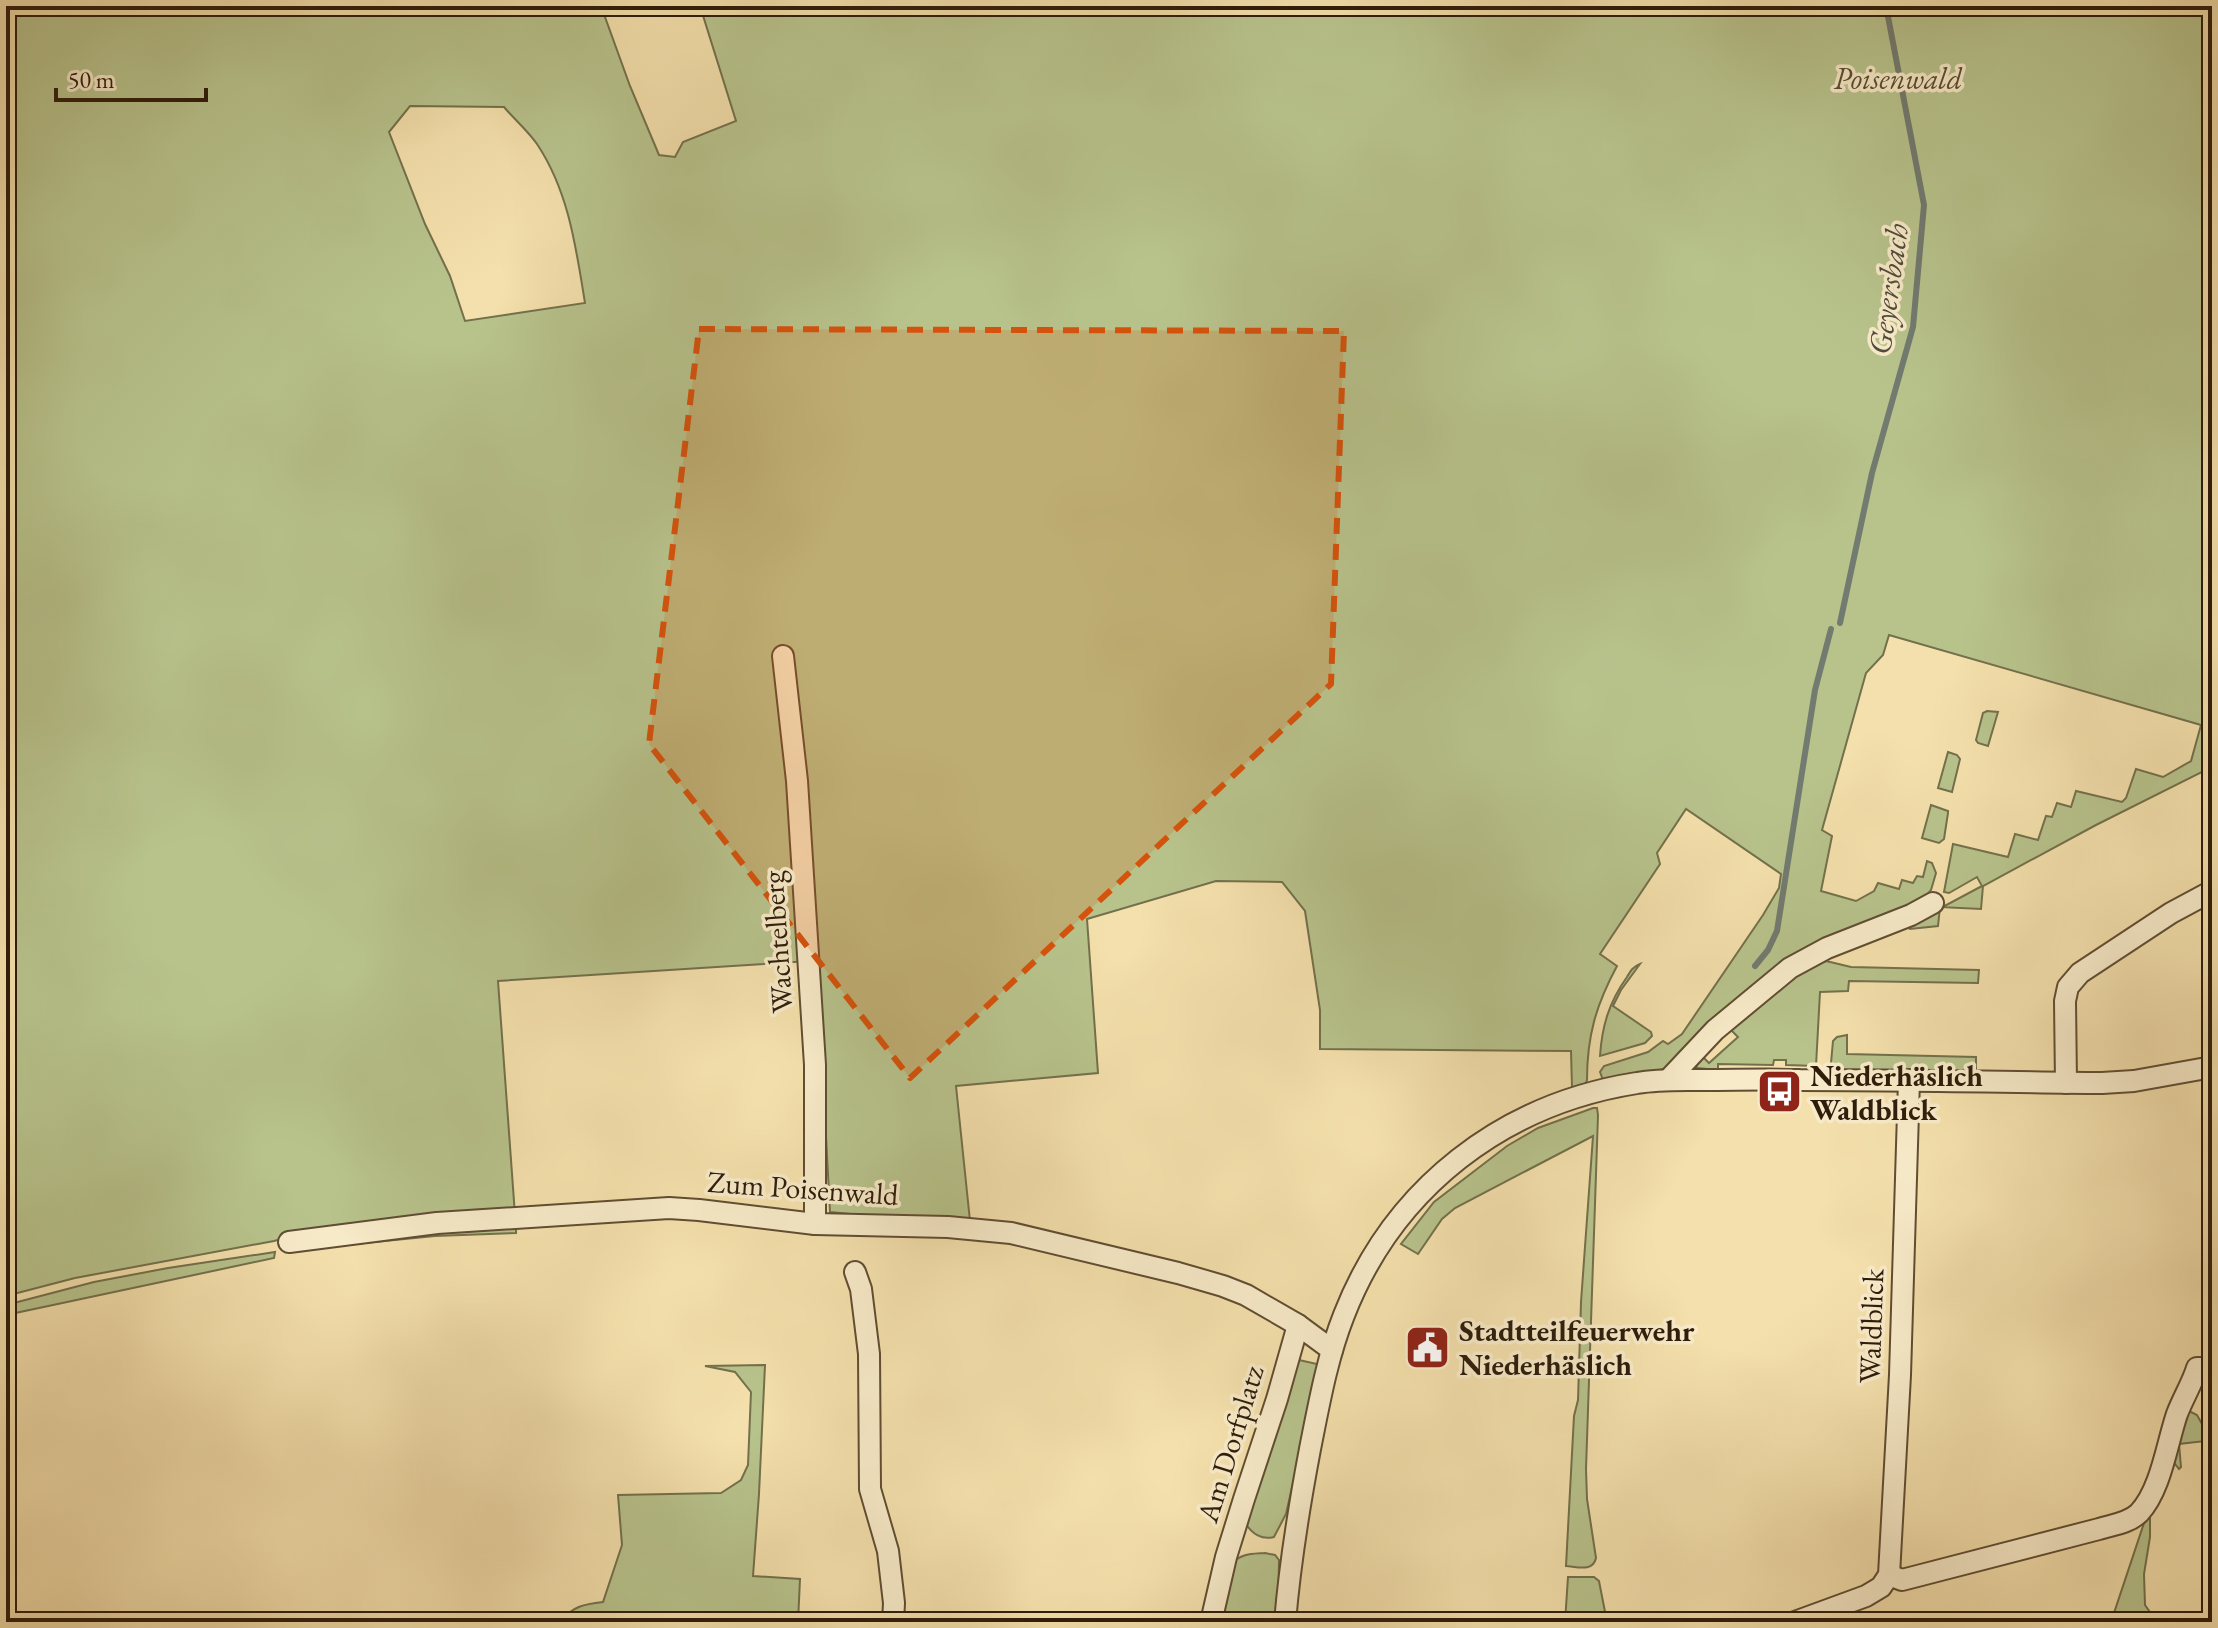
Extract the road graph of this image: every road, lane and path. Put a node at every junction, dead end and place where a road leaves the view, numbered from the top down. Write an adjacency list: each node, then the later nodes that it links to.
1 (783, 656): 8 (street, Wachtelberg)
2 (2212, 891): 7 (street)
3 (1933, 903): 5 (street)
4 (2212, 1067): 7 (street)
5 (1668, 1080): 6 (street); 12 (street)
6 (1909, 1080): 7 (street); 14 (street, Waldblick)
7 (2066, 1083)
8 (815, 1224): 9 (street, Zum Poisenwald); 11 (street, Zum Poisenwald)
9 (289, 1242)
10 (855, 1272): 15 (street)
11 (1298, 1325): 12 (street); 16 (street, Am Dorfplatz)
12 (1332, 1350): 17 (street)
13 (2212, 1368): 14 (street)
14 (1889, 1575): 18 (street)
15 (893, 1622)
16 (1211, 1622)
17 (1285, 1622)
18 (1795, 1622)

